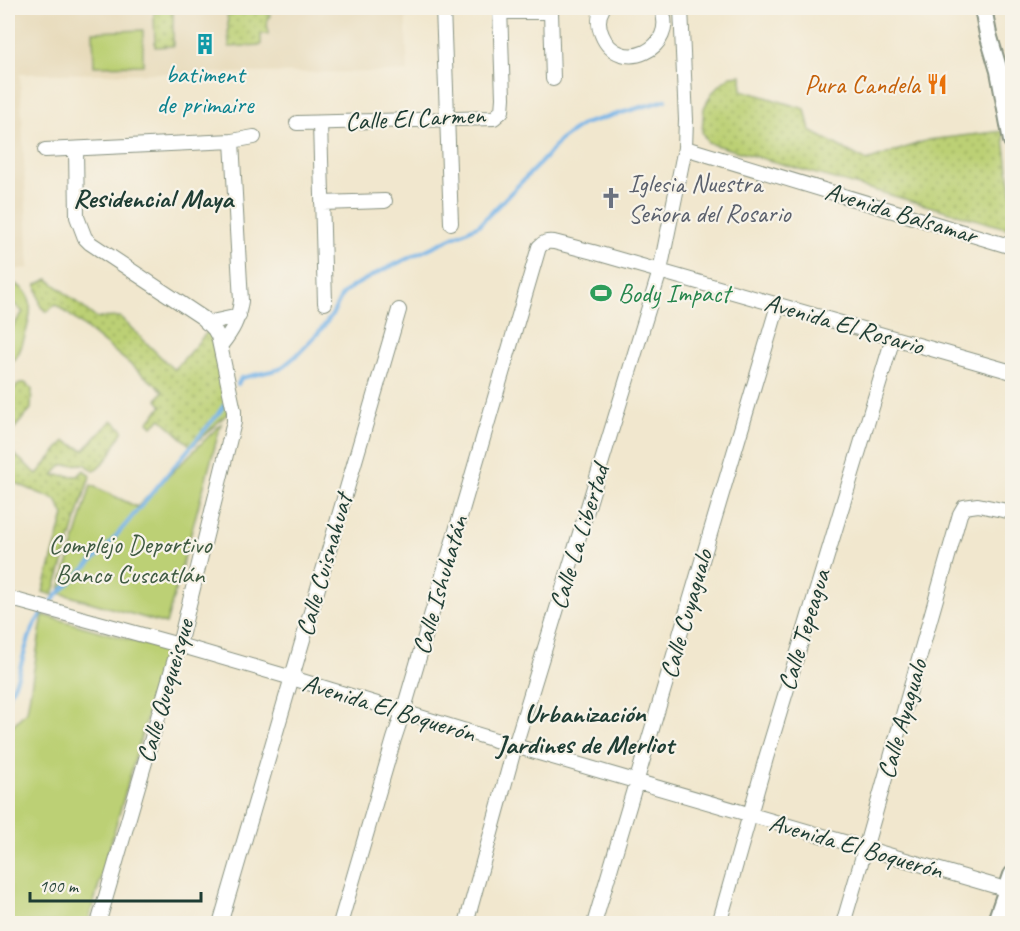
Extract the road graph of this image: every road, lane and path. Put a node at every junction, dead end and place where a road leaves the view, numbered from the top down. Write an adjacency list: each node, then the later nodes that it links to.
1 (443, 8): 10 (street)
2 (603, 8): 6 (street)
3 (982, 8): 8 (main road)
4 (993, 8): 8 (main road)
5 (500, 10): 9 (street); 10 (street, Calle El Carmen)
6 (662, 12): 7 (street)
7 (682, 12): 16 (street, Calle La Libertad)
8 (1006, 70): 15 (main road)
9 (553, 79)
10 (448, 119): 12 (street, Calle El Carmen); 21 (street)
11 (297, 123): 12 (street, Calle El Carmen)
12 (320, 123): 20 (street)
13 (254, 137): 14 (street)
14 (232, 141): 17 (street); 28 (street)
15 (1012, 141)
16 (685, 148): 23 (street, Avenida Balsamar); 24 (street, Calle La Libertad)
17 (76, 149): 18 (street); 29 (street)
18 (45, 150)
19 (385, 201): 20 (street)
20 (322, 202): 25 (street)
21 (451, 223)
22 (539, 247): 24 (street, Avenida El Rosario); 37 (street, Calle Ishuhatán)
23 (1012, 248)
24 (660, 271): 26 (street, Avenida El Rosario); 38 (street, Calle La Libertad)
25 (325, 303)
26 (778, 305): 30 (street, Avenida El Rosario); 39 (street, Calle Cuyagualo)
27 (399, 310): 36 (street, Calle Cuisnahuat)
28 (239, 316): 29 (street); 31 (street)
29 (207, 323): 31 (street)
30 (893, 338): 32 (street, Avenida El Rosario); 40 (street, Calle Tepeagua)
31 (221, 345): 35 (street, Calle Quequeisque)
32 (1012, 372)
33 (1012, 512): 41 (street, Calle Ayagualo)
34 (8, 598): 35 (street, Avenida El Boquerón)
35 (179, 645): 36 (street, Avenida El Boquerón); 43 (street, Calle Quequeisque)
36 (292, 678): 37 (street, Avenida El Boquerón); 44 (street, Calle Cuisnahuat)
37 (403, 712): 38 (street, Avenida El Boquerón); 45 (street, Calle Ishuhatán)
38 (515, 746): 39 (street, Avenida El Boquerón); 46 (street, Calle La Libertad)
39 (637, 782): 40 (street, Avenida El Boquerón); 47 (street, Calle Cuyagualo)
40 (749, 814): 41 (street, Avenida El Boquerón); 48 (street, Calle Tepeagua)
41 (865, 849): 42 (street, Avenida El Boquerón); 49 (street, Calle Ayagualo)
42 (1011, 885): 50 (main road)
43 (98, 924)
44 (220, 924)
45 (340, 924)
46 (466, 924)
47 (594, 924)
48 (719, 924)
49 (843, 924)
50 (995, 924)

